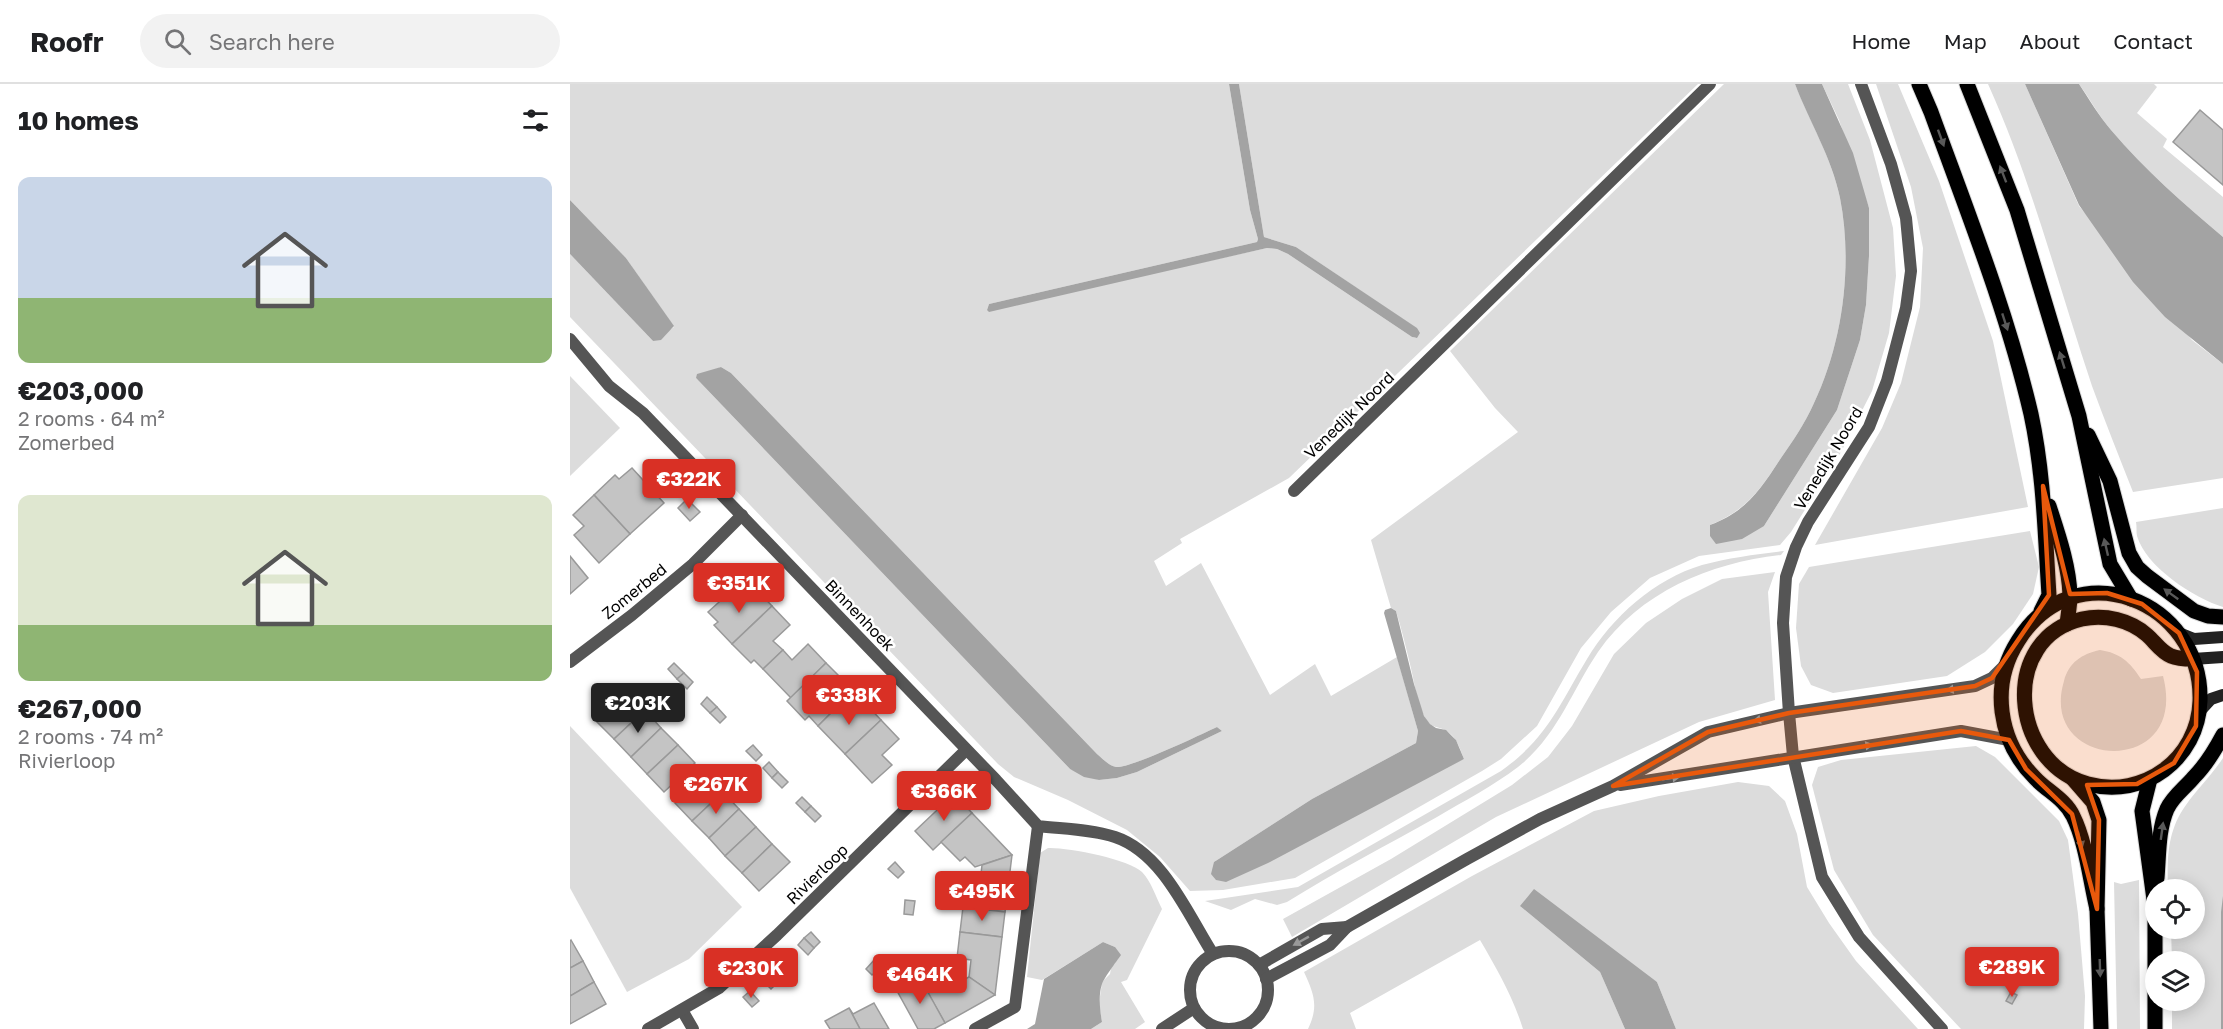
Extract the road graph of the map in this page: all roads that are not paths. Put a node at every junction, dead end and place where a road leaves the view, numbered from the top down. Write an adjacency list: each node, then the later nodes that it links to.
1 (1710, 84): 8 (street, Venedijk Noord)
2 (1861, 84): 23 (street, Venedijk Noord)
3 (1919, 84): 7 (main road, one-way to 7)
4 (1968, 84): 6 (main road, one-way to 4)
5 (570, 339): 9 (street, Binnenhoek)
6 (2079, 416): 11 (main road, one-way to 6); 13 (main road, one-way to 6)
7 (2043, 486): 10 (main road); 12 (main road)
8 (1294, 492)
9 (742, 516): 19 (street, Zomerbed); 27 (street, Binnenhoek)
10 (2070, 596): 11 (main road); 12 (main road); 14 (main road)
11 (2131, 599): 15 (main road)
12 (2040, 613): 20 (main road)
13 (2223, 617)
14 (2067, 624): 18 (main road); 26 (main road)
15 (2179, 633): 16 (main road); 18 (main road)
16 (2223, 637)
17 (2223, 657): 18 (main road)
18 (2193, 659): 22 (main road)
19 (570, 662)
20 (2006, 664): 23 (street, one-way to 23); 25 (main road)
21 (2223, 695): 22 (main road)
22 (2199, 712): 30 (main road)
23 (1789, 713): 28 (street, Venedijk Noord); 31 (street, one-way to 31)
24 (2223, 735): 34 (main road, one-way to 24)
25 (2009, 740): 26 (main road); 28 (street, one-way to 25); 35 (main road, one-way to 35)
26 (2036, 744): 29 (main road)
27 (966, 750): 32 (street, Binnenhoek); 42 (street, Rivierloop)
28 (1793, 756): 31 (street, one-way to 28); 48 (street, Venedijk Noord)
29 (2071, 778): 30 (main road); 35 (main road)
30 (2150, 779): 33 (main road)
31 (1613, 786): 36 (street)
32 (1038, 826): 38 (street); 46 (street)
33 (2152, 879)
34 (2157, 879)
35 (2097, 909): 49 (main road, one-way to 49)
36 (1347, 927): 39 (street, one-way to 39); 40 (street)
37 (2155, 939): 50 (main road)
38 (1214, 954): 39 (street); 41 (street)
39 (1259, 965): 40 (street)
40 (1266, 979): 43 (street)
41 (1194, 1008): 43 (street); 47 (street)
42 (682, 1010): 44 (street, Rivierloop); 45 (street)
43 (1253, 1025)
44 (648, 1029)
45 (693, 1029)
46 (975, 1029)
47 (1162, 1029)
48 (1942, 1029)
49 (2101, 1029)
50 (2155, 1029)

